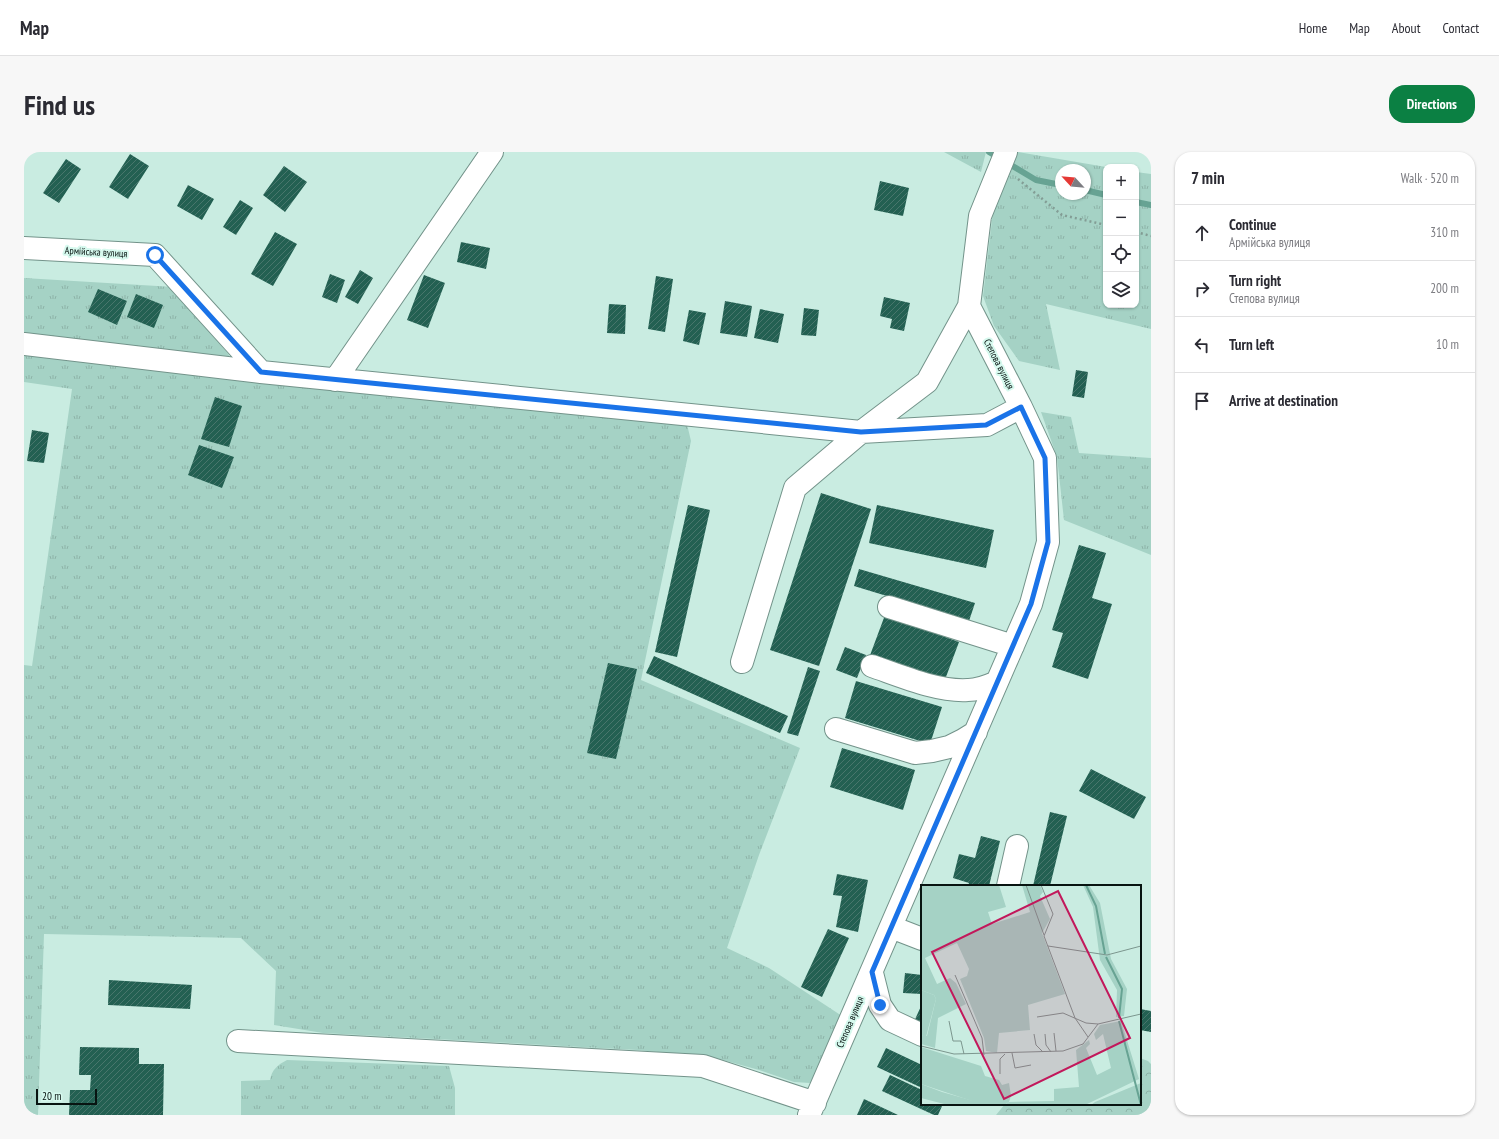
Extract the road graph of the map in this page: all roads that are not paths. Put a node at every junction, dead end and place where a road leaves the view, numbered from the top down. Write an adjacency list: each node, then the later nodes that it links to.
1 (492, 152): 7 (street)
2 (1003, 158): 4 (street)
3 (24, 248): 6 (street, Армійська вулиця)
4 (969, 306): 8 (street, Степова вулиця); 9 (street)
5 (24, 344): 6 (street)
6 (261, 372): 7 (street)
7 (335, 380): 9 (street)
8 (1021, 407): 9 (street); 11 (street, Степова вулиця)
9 (861, 432): 12 (street)
10 (889, 607): 11 (street)
11 (1013, 646): 14 (street, Степова вулиця)
12 (742, 662)
13 (872, 666): 14 (street)
14 (998, 682): 16 (street, Степова вулиця)
15 (836, 729): 16 (street)
16 (976, 732): 19 (street, Степова вулиця)
17 (1017, 846): 18 (street)
18 (1008, 885)
19 (891, 927): 20 (street); 21 (street, Степова вулиця)
20 (921, 939)
21 (872, 972): 22 (street); 24 (street, Степова вулиця)
22 (921, 1035)
23 (238, 1041): 24 (street)
24 (812, 1109)

